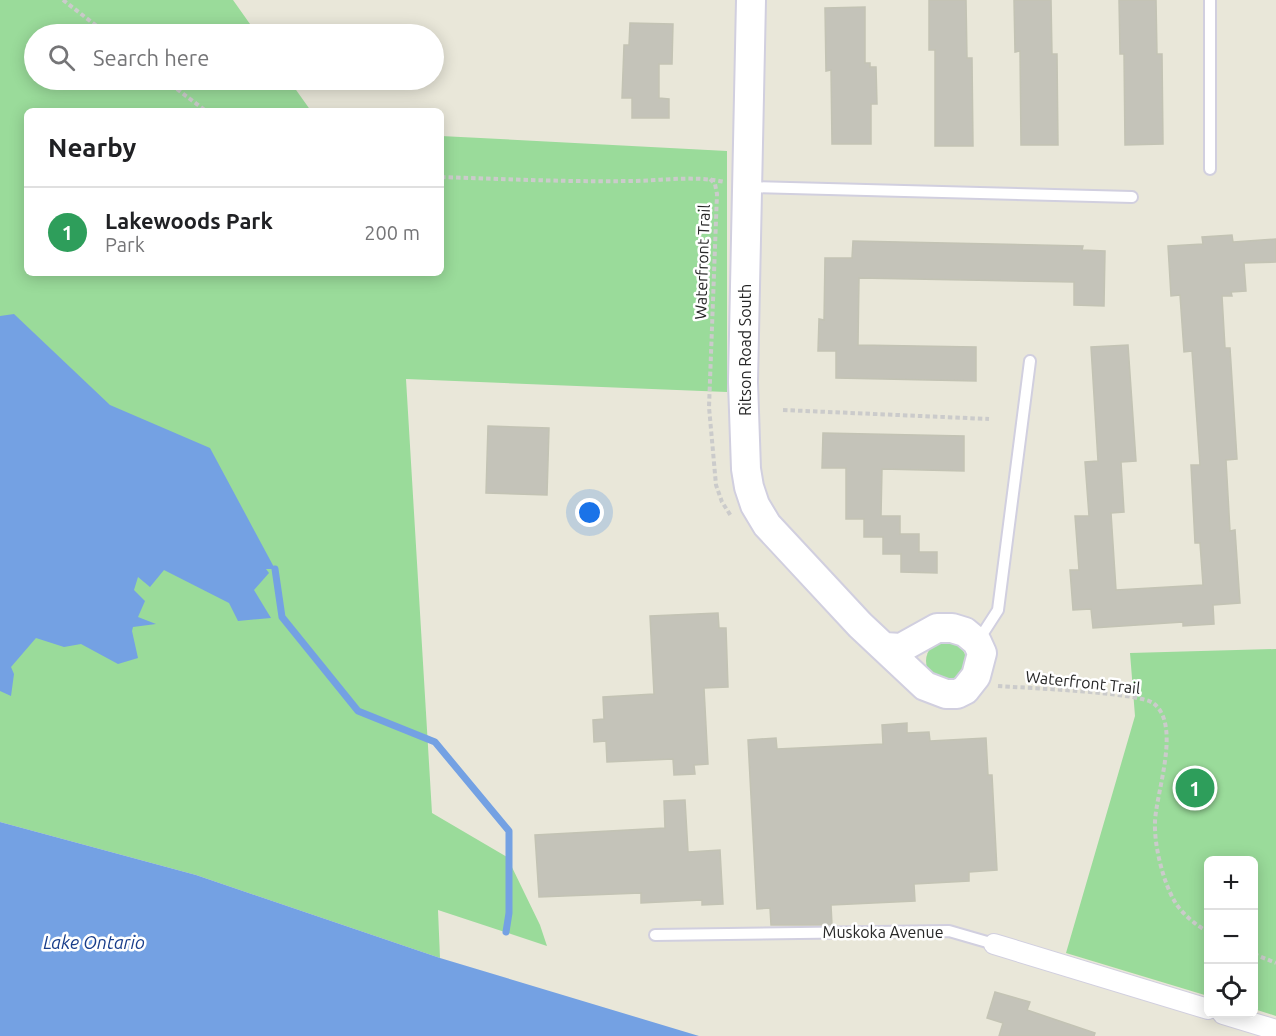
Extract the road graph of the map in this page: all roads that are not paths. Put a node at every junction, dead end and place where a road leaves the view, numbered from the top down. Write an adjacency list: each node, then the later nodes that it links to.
1 (751, 0): 4 (street, Ritson Road South)
2 (1210, 0): 3 (lane)
3 (1210, 169)
4 (747, 187): 5 (lane); 8 (street, Ritson Road South)
5 (1132, 197)
6 (1030, 361): 7 (lane)
7 (977, 642): 8 (street); 8 (street, Ritson Road South)
8 (885, 647)
9 (654, 935): 10 (lane, Muskoka Avenue)
10 (994, 944): 11 (street, Muskoka Avenue)
11 (1204, 1007)
12 (1236, 1018): 13 (street)
13 (1276, 1030)

